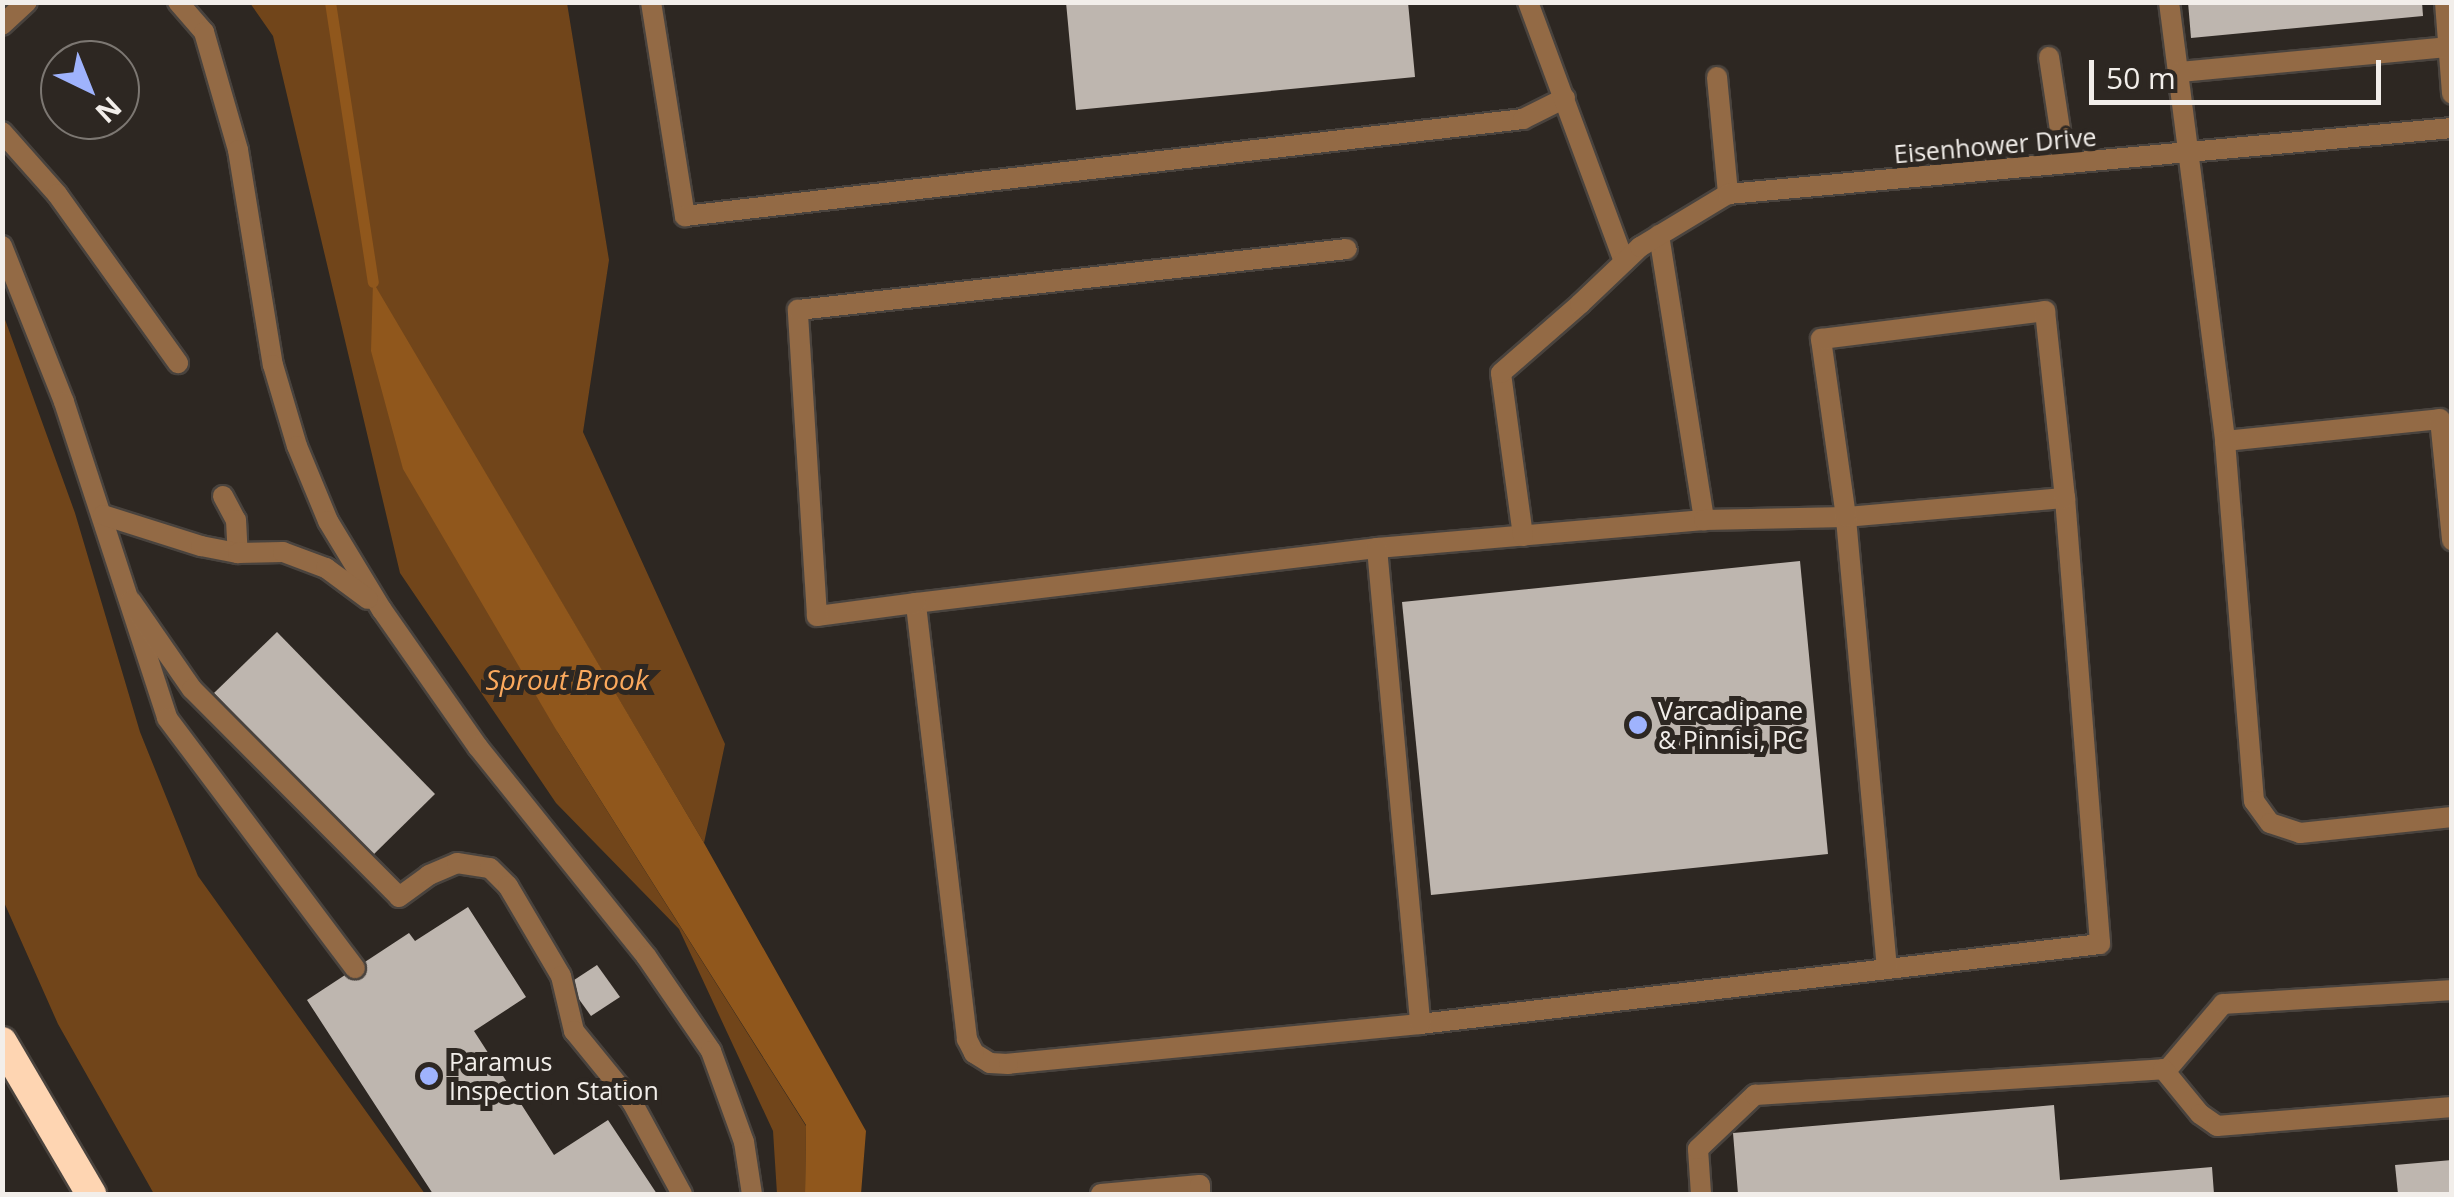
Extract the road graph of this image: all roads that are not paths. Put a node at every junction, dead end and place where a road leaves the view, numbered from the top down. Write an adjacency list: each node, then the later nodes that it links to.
1 (27, 2): 7 (street)
2 (178, 2): 36 (street)
3 (651, 2): 13 (street)
4 (1528, 2): 13 (street)
5 (2169, 2): 10 (street)
6 (2445, 2): 8 (street)
7 (2, 25)
8 (2448, 46): 10 (street); 12 (street)
9 (2049, 57): 17 (street)
10 (2179, 72): 16 (street)
11 (1717, 77): 18 (street)
12 (2452, 94)
13 (1565, 98): 22 (street)
14 (2452, 128): 16 (street, Eisenhower Drive)
15 (2, 132): 23 (street)
16 (2188, 152): 17 (street, Eisenhower Drive); 24 (street)
17 (2064, 164): 18 (street, Eisenhower Drive)
18 (1728, 194): 19 (street, Eisenhower Drive)
19 (1659, 235): 22 (street, Eisenhower Drive); 29 (street)
20 (2, 246): 27 (street)
21 (1347, 249): 35 (street)
22 (1624, 262): 30 (street, Eisenhower Drive)
23 (178, 364)
24 (2225, 440): 31 (street); 37 (street)
25 (223, 496): 33 (street)
26 (2065, 498): 28 (street); 28 (street); 39 (street)
27 (103, 516): 33 (street); 34 (street)
28 (1846, 517): 29 (street); 39 (street)
29 (1704, 520): 30 (street)
30 (1523, 536): 32 (street)
31 (2452, 540)
32 (1377, 548): 35 (street); 41 (street)
33 (238, 553): 36 (street)
34 (131, 601): 38 (street); 46 (street)
35 (916, 604): 41 (street)
36 (382, 610): 47 (street)
37 (2452, 816)
38 (355, 968)
39 (1887, 969): 41 (street)
40 (2452, 990): 43 (street)
41 (1420, 1024)
42 (2, 1042): 45 (highway)
43 (2166, 1071): 44 (street); 50 (street)
44 (2452, 1107)
45 (91, 1194)
46 (682, 1194)
47 (752, 1194)
48 (1100, 1194): 49 (street)
49 (1200, 1194)
50 (1701, 1194)

